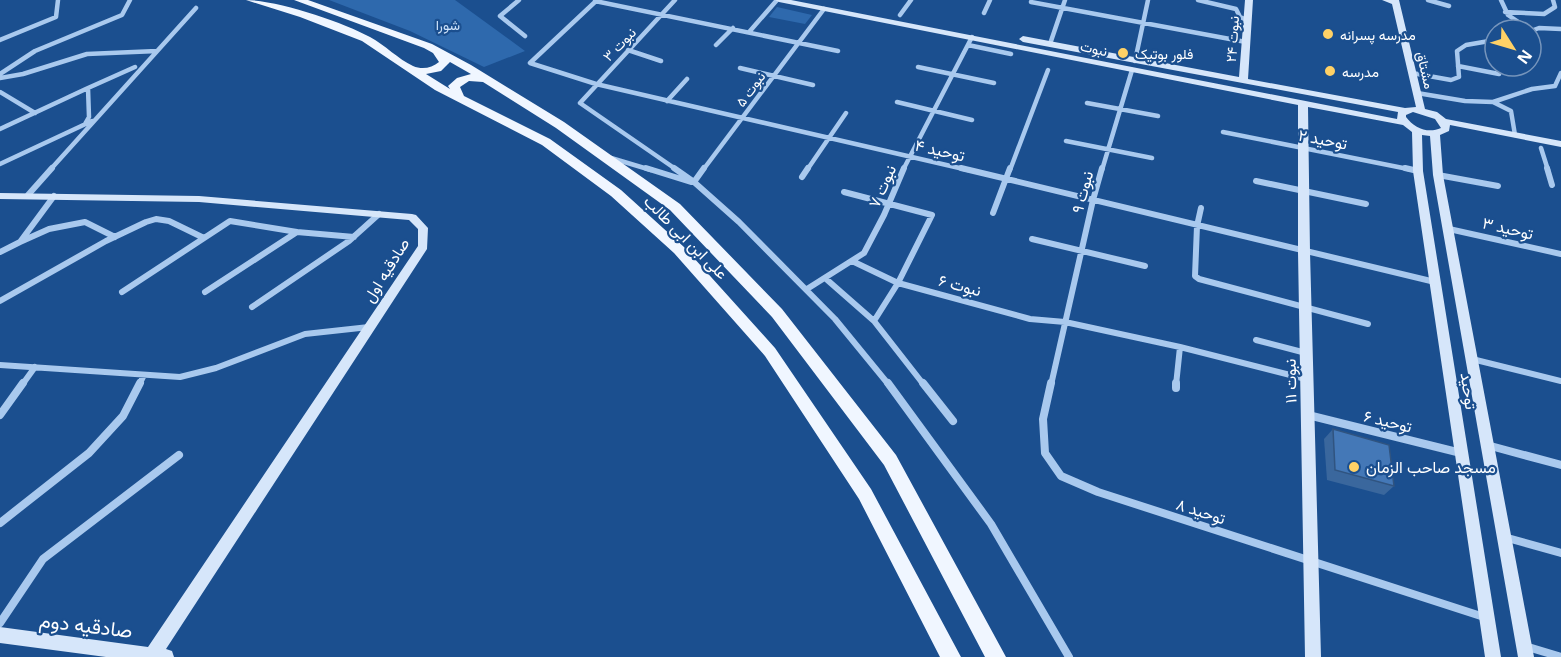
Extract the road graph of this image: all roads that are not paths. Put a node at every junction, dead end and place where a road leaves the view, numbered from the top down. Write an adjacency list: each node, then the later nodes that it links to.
1 (58, 0): 39 (street)
2 (130, 0): 61 (street)
3 (251, 0): 53 (main road, علی ابن ابی طالب)
4 (299, 0): 27 (main road, علی ابن ابی طالب)
5 (322, 0): 27 (main road)
6 (519, 0): 38 (street)
7 (595, 0): 29 (street); 70 (street, توحید ۴)
8 (675, 0): 29 (street, نبوت ۳)
9 (778, 0): 22 (street, نبوت); 37 (street)
10 (910, 0): 31 (street)
11 (990, 0): 28 (street)
12 (1065, 0): 25 (street)
13 (1148, 0): 33 (street, نبوت ۹)
14 (1197, 0): 32 (street)
15 (1249, 0): 32 (street, نبوت ۲۴)
16 (1386, 0): 20 (street)
17 (1428, 0): 23 (street)
18 (1501, 0): 26 (street)
19 (1554, 0): 26 (street)
20 (1398, 1): 60 (street, مشتاق)
21 (1031, 2): 25 (street)
22 (822, 4): 31 (street, نبوت); 41 (street, نبوت ۵)
23 (1449, 6)
24 (196, 8): 48 (street)
25 (1063, 8): 33 (street); 44 (street)
26 (1505, 12): 30 (street)
27 (342, 14): 46 (main road, علی ابن ابی طالب)
28 (984, 14)
29 (662, 15): 34 (street); 47 (street, نبوت ۳)
30 (1510, 18)
31 (898, 19): 40 (street, نبوت); 44 (street, نبوت)
32 (1247, 20): 42 (street, نبوت ۲۴)
33 (1143, 23): 42 (street); 52 (street, نبوت ۹)
34 (733, 28): 37 (street); 45 (street)
35 (1543, 28): 36 (street)
36 (1561, 29)
37 (750, 31): 41 (street)
38 (525, 36)
39 (0, 40)
40 (970, 41): 50 (street); 52 (street, نبوت); 62 (street, نبوت ۷)
41 (800, 42): 49 (street); 64 (street, نبوت ۵)
42 (1246, 42): 68 (street, نبوت ۲۴)
43 (1483, 43): 54 (street)
44 (1050, 44): 52 (street, نبوت)
45 (716, 45)
46 (435, 49): 53 (main road); 66 (main road, علی ابن ابی طالب)
47 (628, 50): 51 (street); 70 (street, نبوت ۳)
48 (157, 51): 65 (street); 89 (street)
49 (838, 51)
50 (1011, 54)
51 (661, 61)
52 (1134, 65): 68 (street, نبوت); 80 (street, نبوت); 81 (street, نبوت ۹)
53 (404, 66): 75 (main road, علی ابن ابی طالب)
54 (1458, 66): 59 (street); 60 (street)
55 (135, 68): 72 (street)
56 (740, 68): 64 (street)
57 (918, 68): 62 (street)
58 (1048, 70): 113 (street)
59 (1483, 71)
60 (1412, 73): 74 (street, مشتاق)
61 (0, 74)
62 (953, 74): 69 (street); 83 (street, نبوت ۷)
63 (1561, 74): 78 (street)
64 (774, 76): 71 (street); 88 (street, نبوت ۵)
65 (0, 78)
66 (488, 79): 75 (main road); 106 (main road, علی ابن ابی طالب)
67 (687, 79): 76 (street)
68 (1243, 81): 84 (street, نبوت)
69 (994, 83)
70 (596, 84): 76 (street, توحید ۴); 114 (street, نبوت ۳)
71 (813, 85)
72 (88, 88): 85 (street); 92 (street)
73 (1, 93): 85 (street)
74 (1417, 93): 78 (street); 82 (street, مشتاق)
75 (459, 98): 184 (main road, علی ابن ابی طالب)
76 (667, 101): 88 (street, توحید ۴)
77 (897, 102): 83 (street)
78 (1493, 102): 98 (street)
79 (1087, 103): 81 (street)
80 (1303, 104): 91 (street, نبوت); 103 (street, نبوت ۱۱)
81 (1121, 108): 87 (street); 104 (street, نبوت ۹)
82 (1421, 110): 84 (street, نبوت); 93 (street)
83 (934, 111): 90 (street); 107 (street, نبوت ۷)
84 (1405, 111): 91 (street)
85 (35, 113): 94 (street)
86 (846, 113): 99 (street)
87 (1158, 116)
88 (744, 118): 99 (street, توحید ۴); 114 (street, نبوت ۵)
89 (96, 119): 92 (street); 120 (street)
90 (972, 120)
91 (1404, 123): 96 (street, نبوت)
92 (84, 125): 109 (street)
93 (1442, 128): 95 (street); 96 (street, نبوت); 111 (street, توحید)
94 (0, 129)
95 (1462, 129): 98 (street); 102 (street)
96 (1417, 130): 110 (street, توحید)
97 (1223, 132): 103 (street, توحید ۲)
98 (1515, 135): 101 (street)
99 (829, 138): 107 (street, توحید ۴); 112 (street)
100 (1066, 141): 104 (street)
101 (1561, 144)
102 (1541, 148): 105 (street); 116 (street)
103 (1304, 149): 110 (street, توحید ۲); 118 (street, نبوت ۱۱)
104 (1108, 150): 108 (street); 123 (street, نبوت ۹)
105 (1561, 152)
106 (602, 154): 114 (street); 185 (main road, علی ابن ابی طالب)
107 (909, 157): 113 (street, توحید ۴); 124 (street, نبوت ۷)
108 (1152, 159)
109 (0, 164)
110 (1418, 171): 144 (street, توحید)
111 (1438, 175): 117 (street); 130 (street, توحید)
112 (802, 177)
113 (1007, 179): 123 (street, توحید ۴); 127 (street)
114 (694, 182): 146 (street)
115 (1256, 182): 118 (street)
116 (1552, 184)
117 (1498, 186)
118 (1304, 191): 125 (street); 139 (street, نبوت ۱۱)
119 (844, 192): 124 (street)
120 (28, 195): 121 (street, صادقیه اول); 122 (street, صادقیه اول)
121 (0, 196)
122 (54, 196): 128 (street, صادقیه اول); 136 (street)
123 (1093, 200): 129 (street, توحید ۴); 137 (street, نبوت ۹)
124 (889, 204): 141 (street, نبوت ۷); 145 (street)
125 (1366, 204)
126 (1201, 208): 129 (street)
127 (993, 213)
128 (379, 214): 133 (street); 155 (street, صادقیه اول)
129 (1197, 226): 139 (street, توحید ۴); 151 (street)
130 (1449, 229): 140 (street, توحید ۳); 158 (street, توحید)
131 (297, 232): 133 (street); 134 (street); 148 (street)
132 (115, 237): 134 (street); 136 (street); 149 (street)
133 (354, 237): 150 (street)
134 (204, 238): 147 (street)
135 (1032, 239): 137 (street)
136 (20, 242): 138 (street)
137 (1081, 251): 142 (street); 153 (street, نبوت ۹)
138 (0, 252)
139 (1304, 252): 144 (street, توحید ۴); 151 (street, نبوت ۱۱)
140 (1561, 254)
141 (852, 261): 143 (street, نبوت ۷); 145 (street, نبوت ۶)
142 (1145, 266)
143 (825, 278): 146 (street, نبوت ۷); 152 (street)
144 (1435, 282): 156 (street, توحید)
145 (898, 283): 152 (street); 153 (street, نبوت ۶)
146 (807, 289): 186 (street)
147 (122, 292)
148 (205, 292)
149 (0, 301)
150 (252, 307)
151 (1305, 309): 154 (street); 160 (street, نبوت ۱۱)
152 (874, 321): 170 (street)
153 (1065, 322): 159 (street, نبوت ۶); 178 (street, توحید ۸)
154 (1368, 324)
155 (369, 327): 164 (street); 183 (street, صادقیه اول)
156 (1444, 333): 158 (street); 172 (street, توحید)
157 (1256, 340): 160 (street)
158 (1468, 340): 161 (street, توحید)
159 (1180, 347): 165 (street, نبوت ۶); 167 (street)
160 (1306, 353): 165 (street, نبوت ۱۱)
161 (1471, 358): 166 (street); 171 (street, توحید)
162 (0, 365): 163 (street)
163 (35, 367): 164 (street); 168 (street)
164 (144, 375): 175 (street)
165 (1307, 380): 169 (street, نبوت ۱۱)
166 (1561, 381)
167 (1176, 388)
168 (0, 415)
169 (1307, 415): 172 (street, توحید ۶); 178 (street, نبوت ۱۱)
170 (953, 421)
171 (1487, 445): 174 (street); 176 (street, توحید)
172 (1462, 453): 179 (street, توحید)
173 (178, 455): 180 (street)
174 (1561, 465)
175 (0, 523)
176 (1504, 537): 177 (street); 182 (street, توحید)
177 (1561, 553)
178 (1311, 561): 179 (street, توحید ۸); 187 (street, نبوت ۱۱)
179 (1487, 618): 188 (street, توحید)
180 (0, 623)
181 (0, 635): 183 (street, صادقیه دوم)
182 (1525, 651): 189 (street)
183 (159, 655)
184 (951, 657)
185 (996, 657)
186 (1069, 657)
187 (1313, 657)
188 (1493, 657)
189 (1561, 657)

